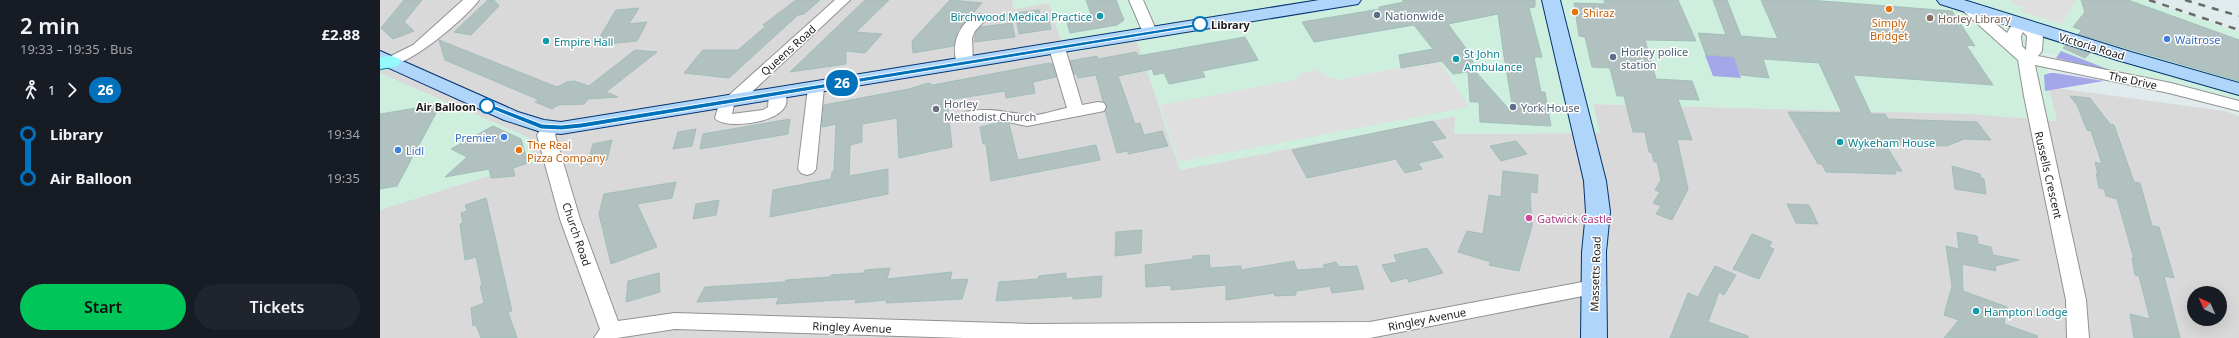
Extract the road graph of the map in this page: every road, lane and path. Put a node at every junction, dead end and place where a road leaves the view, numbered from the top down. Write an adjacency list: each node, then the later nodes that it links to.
1 (472, 0): 13 (street)
2 (843, 0): 17 (street, Queens Road)
3 (1136, 0): 10 (street)
4 (1352, 0): 10 (street)
5 (1551, 0): 24 (street, Massetts Road)
6 (1946, 0): 7 (street, Victoria Road)
7 (1966, 6): 9 (street, Victoria Road); 12 (street)
8 (980, 18): 14 (street)
9 (2026, 26): 12 (street, Russells Crescent); 12 (street); 16 (street, Victoria Road)
10 (1149, 32): 11 (street)
11 (1057, 48): 14 (street); 20 (street)
12 (2020, 52): 18 (street, The Drive); 26 (street, Russells Crescent)
13 (383, 60): 22 (street)
14 (965, 63): 15 (street)
15 (816, 88): 17 (street); 23 (street)
16 (2239, 89)
17 (730, 101): 22 (street)
18 (2239, 106)
19 (1098, 107): 20 (street)
20 (1076, 112): 21 (street)
21 (971, 116)
22 (550, 128): 25 (street, Church Road)
23 (807, 169)
24 (1593, 287): 25 (street, Ringley Avenue); 27 (street, Massetts Road)
25 (608, 334)
26 (2081, 337)
27 (1594, 338)

